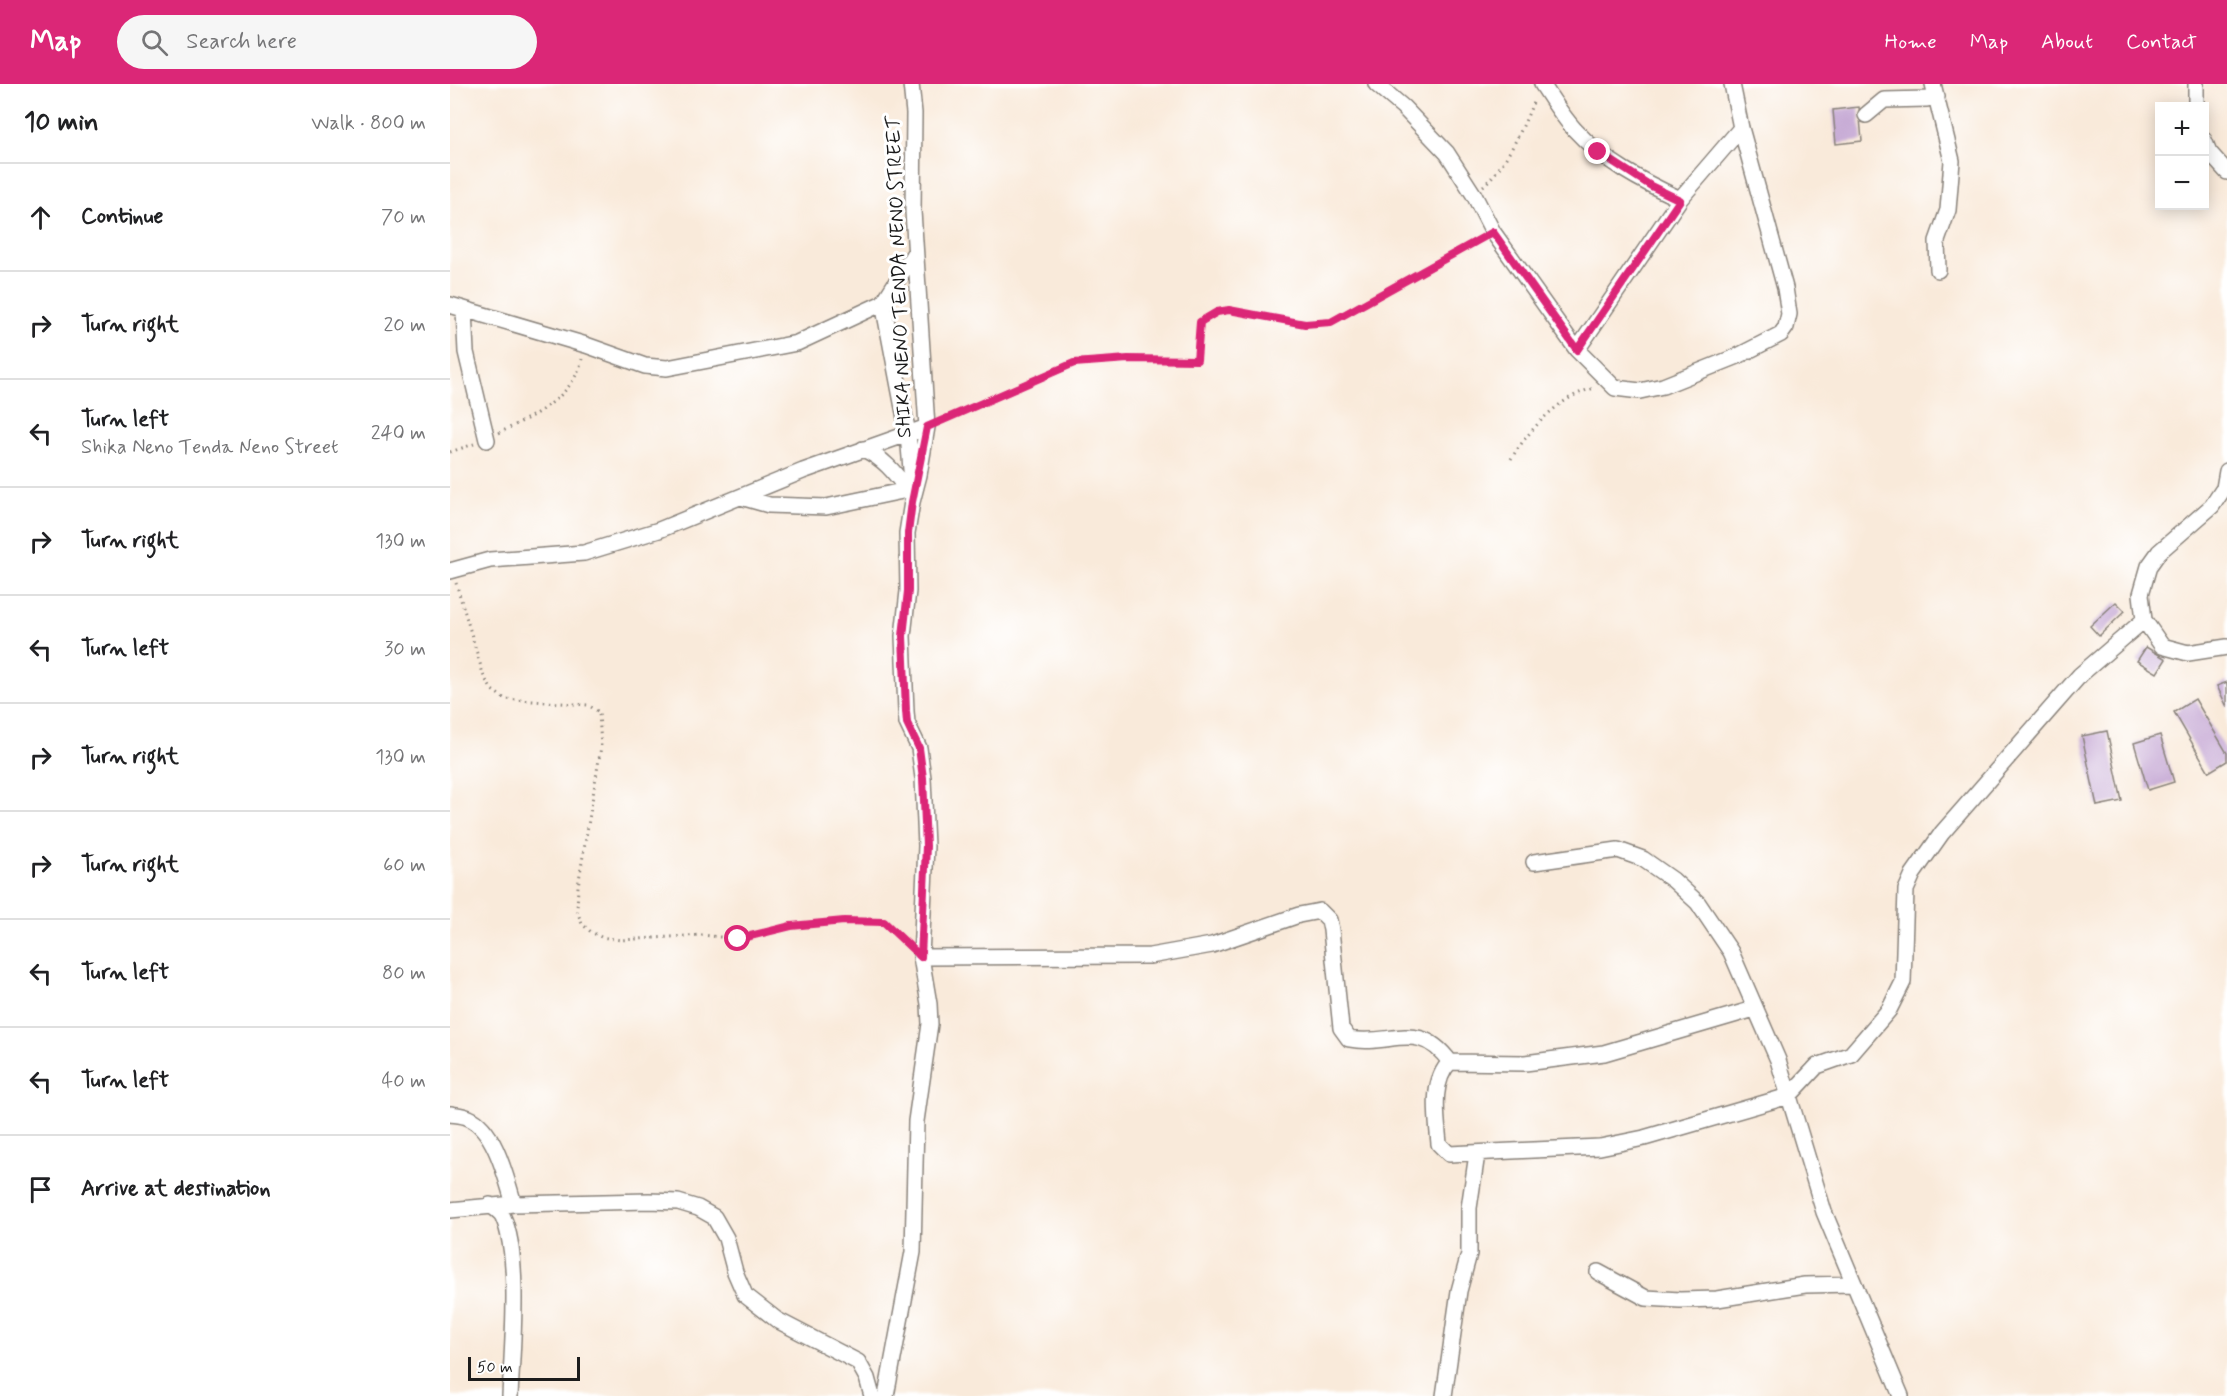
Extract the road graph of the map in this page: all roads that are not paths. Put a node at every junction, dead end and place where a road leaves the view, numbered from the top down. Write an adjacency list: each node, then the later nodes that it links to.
1 (911, 84): 13 (street, SHIKA NENO TENDA NENO STREET)
2 (1376, 84): 17 (street)
3 (1732, 84): 9 (street)
4 (2196, 84): 7 (street)
5 (1539, 89): 12 (street)
6 (1935, 90): 8 (street); 14 (street)
7 (2196, 102)
8 (1866, 115)
9 (1742, 128): 12 (street); 17 (street)
10 (2209, 152): 11 (street)
11 (2227, 172)
12 (1680, 200): 17 (street)
13 (915, 252): 15 (street); 18 (street, SHIKA NENO TENDA NENO STREET)
14 (1938, 270)
15 (884, 303): 16 (street); 19 (street)
16 (457, 307): 20 (street)
17 (1577, 350)
18 (927, 427): 19 (street); 23 (street, SHIKA NENO TENDA NENO STREET)
19 (908, 434): 21 (street); 23 (street)
20 (487, 440)
21 (863, 449): 23 (street); 24 (street)
22 (2227, 471): 26 (street)
23 (910, 494): 24 (street); 29 (street, SHIKA NENO TENDA NENO STREET)
24 (741, 497): 25 (street)
25 (451, 570)
26 (2144, 620): 27 (street); 32 (street)
27 (2227, 647)
28 (1534, 862): 30 (street)
29 (921, 957): 31 (street); 40 (street, SHIKA NENO TENDA NENO STREET)
30 (1754, 1009): 31 (street); 32 (street)
31 (1450, 1062): 34 (street)
32 (1789, 1096): 34 (street); 39 (street)
33 (450, 1114): 35 (street)
34 (1477, 1154): 43 (street)
35 (514, 1204): 36 (street); 42 (street)
36 (490, 1205): 37 (street); 41 (street)
37 (450, 1210)
38 (1598, 1272): 39 (street)
39 (1853, 1284): 44 (street)
40 (886, 1395)
41 (510, 1396)
42 (872, 1396)
43 (1444, 1396)
44 (1901, 1396)

